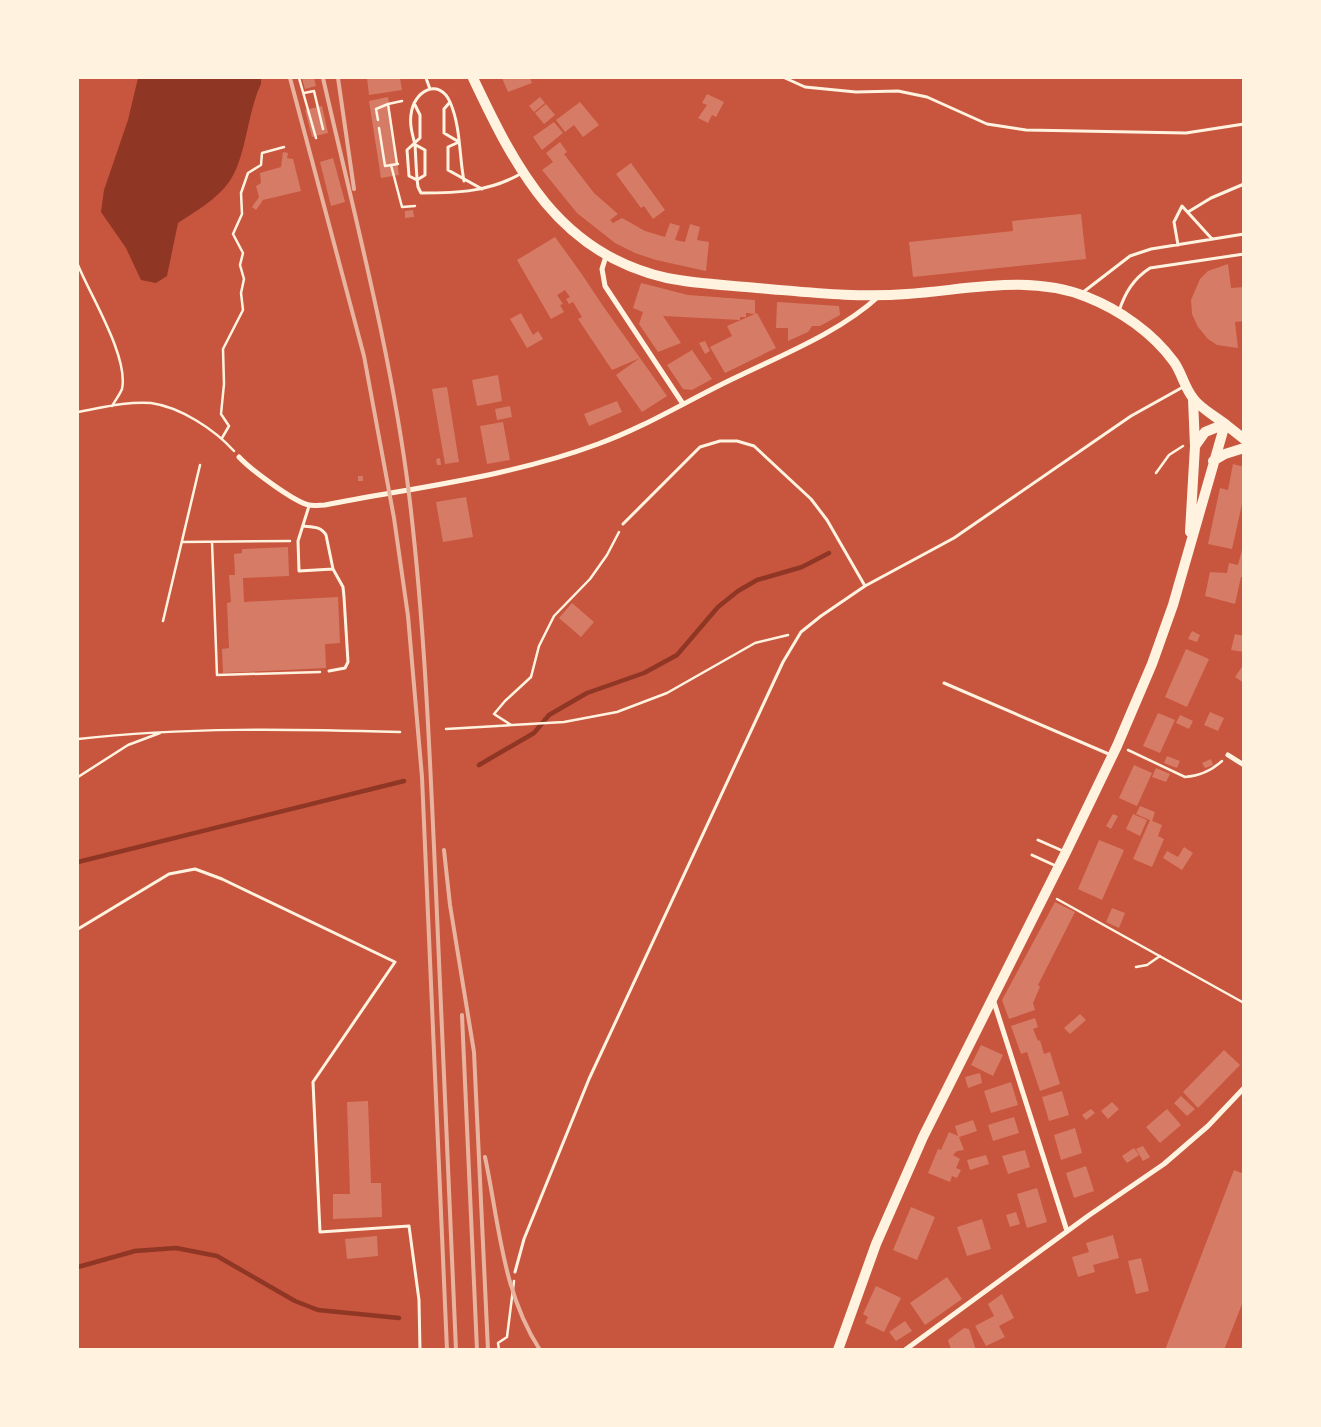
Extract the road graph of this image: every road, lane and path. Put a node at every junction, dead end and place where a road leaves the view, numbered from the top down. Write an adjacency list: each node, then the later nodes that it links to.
1 (299, 78): 6 (path)
2 (426, 78): 5 (lane)
3 (473, 78): 22 (main road)
4 (785, 78): 12 (lane)
5 (430, 89): 8 (lane); 9 (lane)
6 (304, 93): 14 (path); 15 (path)
7 (402, 101): 10 (path)
8 (450, 101): 16 (lane); 16 (lane)
9 (414, 103): 17 (lane); 17 (lane)
10 (388, 104): 11 (path); 20 (path)
11 (378, 120)
12 (1244, 124)
13 (379, 128): 21 (path)
14 (323, 129)
15 (316, 138)
16 (459, 142): 24 (lane); 24 (lane)
17 (414, 144): 23 (lane); 23 (lane); 23 (lane)
18 (284, 147): 44 (path)
19 (403, 163): 20 (path)
20 (397, 164): 21 (path)
21 (391, 165): 27 (path)
22 (522, 173): 26 (lane); 33 (main road)
23 (417, 180): 26 (lane)
24 (464, 181): 26 (lane)
25 (1244, 184): 28 (lane)
26 (483, 189)
27 (415, 206)
28 (1188, 212): 30 (lane); 31 (lane)
29 (1244, 234): 30 (lane)
30 (1212, 239): 31 (lane)
31 (1178, 245): 35 (lane)
32 (1244, 254): 37 (lane)
33 (606, 256): 36 (main road); 40 (street)
34 (78, 265): 41 (path)
35 (1080, 294): 36 (main road); 37 (main road)
36 (879, 296): 40 (street)
37 (1118, 312): 38 (main road)
38 (1186, 386): 39 (main road); 61 (lane)
39 (1193, 399): 43 (main road); 46 (main road)
40 (682, 404): 53 (street)
41 (112, 406): 42 (path); 44 (path)
42 (78, 412)
43 (1224, 424): 45 (main road); 46 (main road); 50 (main road)
44 (222, 438): 49 (path)
45 (1244, 439)
46 (1195, 446): 57 (main road)
47 (1244, 448): 50 (main road)
48 (1184, 454): 52 (path)
49 (239, 457): 53 (street)
50 (1213, 462): 57 (main road)
51 (200, 465): 58 (path)
52 (1156, 473)
53 (310, 505): 55 (lane)
54 (623, 524): 61 (lane); 66 (path)
55 (303, 526): 56 (lane); 60 (lane)
56 (298, 541): 59 (path); 60 (lane)
57 (1190, 541): 71 (main road)
58 (182, 542): 59 (path); 62 (path)
59 (212, 542): 64 (path)
60 (333, 570): 64 (lane)
61 (866, 586): 63 (lane)
62 (163, 621)
63 (801, 632): 66 (path); 88 (lane)
64 (329, 671)
65 (944, 683): 73 (lane)
66 (512, 725): 67 (path)
67 (446, 729)
68 (164, 731): 69 (path); 70 (path); 75 (path)
69 (400, 732)
70 (78, 739)
71 (1117, 746): 72 (path); 73 (main road)
72 (1228, 755): 74 (street)
73 (1112, 756): 77 (main road)
74 (1244, 765)
75 (78, 777)
76 (1038, 840): 77 (lane)
77 (1066, 852): 79 (main road)
78 (1032, 855): 79 (lane)
79 (1059, 867): 80 (main road)
80 (1046, 893): 82 (path); 84 (main road)
81 (78, 929): 89 (lane)
82 (1160, 956): 83 (path); 85 (path)
83 (1136, 967)
84 (992, 997): 87 (street); 91 (main road)
85 (1244, 1003)
86 (1244, 1088): 87 (street)
87 (1067, 1231): 92 (street)
88 (515, 1272): 90 (path)
89 (420, 1350)
90 (499, 1350)
91 (838, 1350)
92 (906, 1350)

